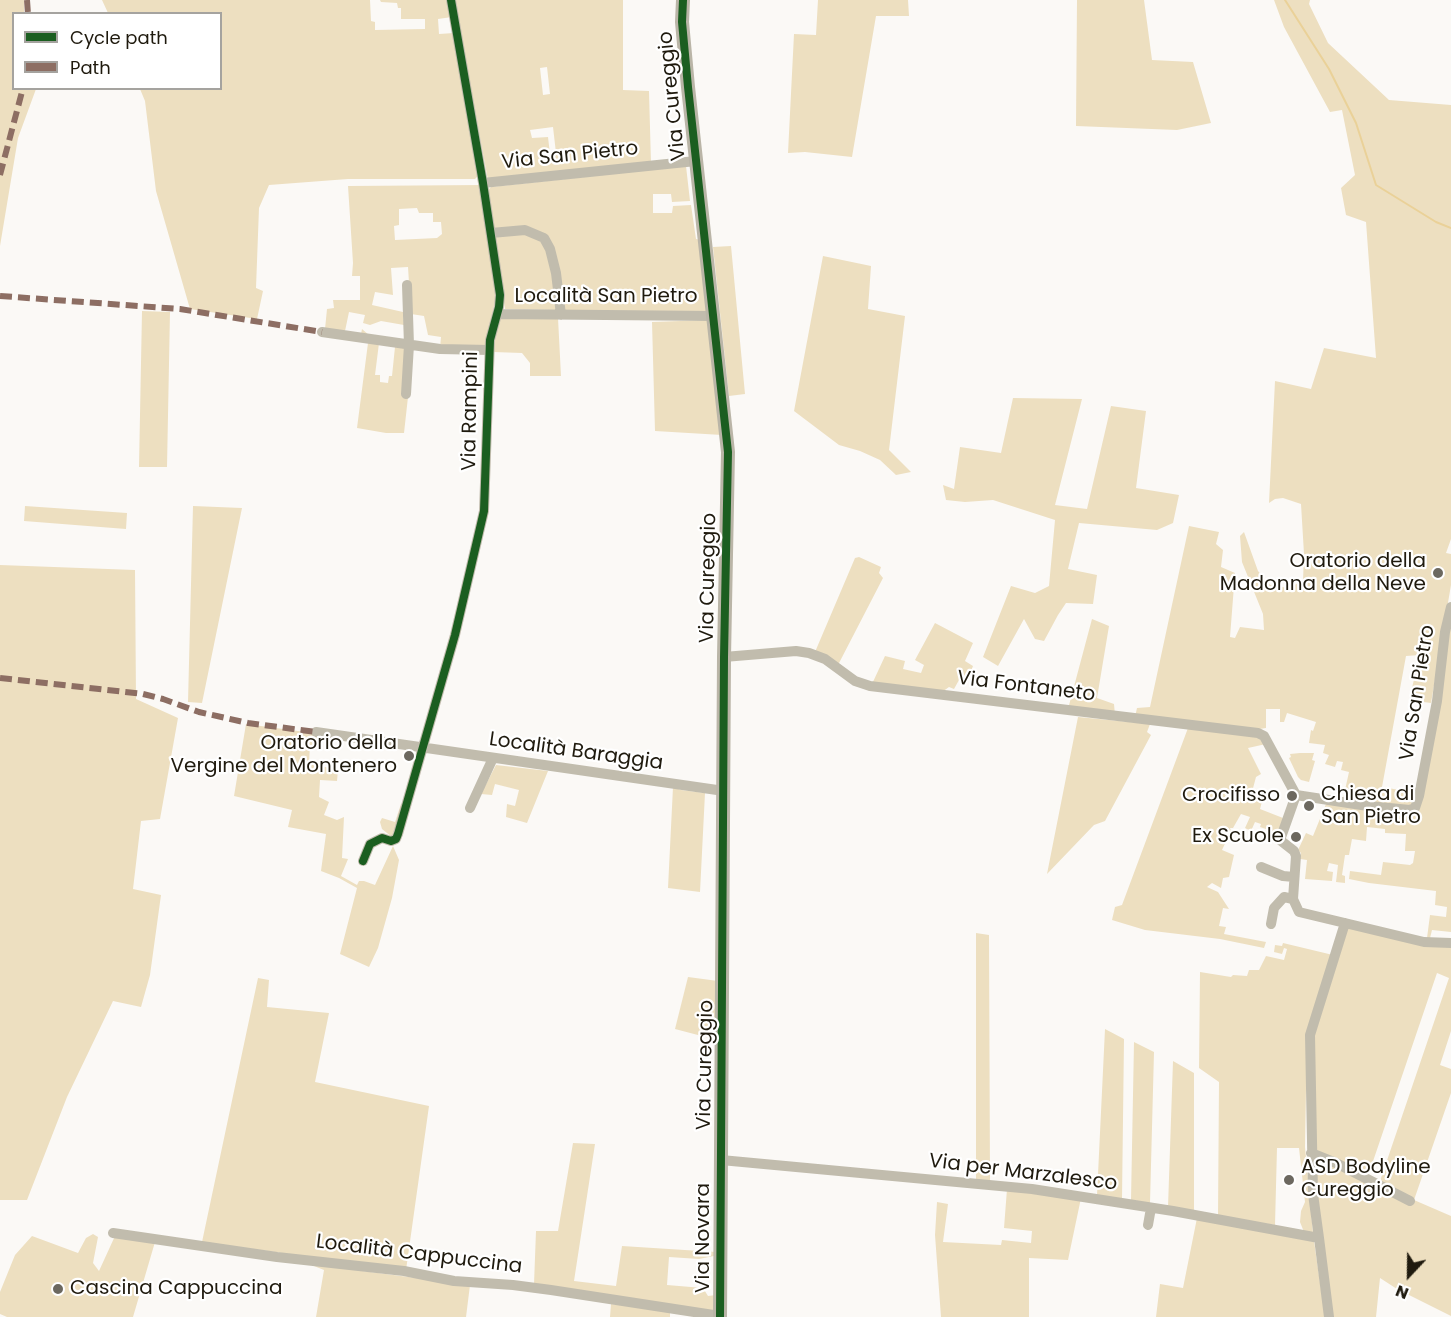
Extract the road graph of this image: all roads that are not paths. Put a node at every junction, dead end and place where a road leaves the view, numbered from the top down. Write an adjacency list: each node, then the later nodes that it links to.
1 (451, 0): 4 (street, Via Rampini)
2 (683, 0): 3 (main road, Via Cureggio)
3 (696, 161): 4 (street, Via San Pietro); 9 (main road, Via Cureggio)
4 (483, 183): 5 (street, Via Rampini)
5 (491, 233): 7 (street, Via Rampini); 8 (street)
6 (407, 285): 11 (street)
7 (497, 314): 8 (street, Località San Pietro); 12 (street, Via Rampini)
8 (561, 315): 9 (street, Località San Pietro)
9 (714, 316): 15 (main road, Via Cureggio)
10 (322, 332): 11 (street)
11 (409, 345): 12 (street); 13 (street)
12 (489, 350): 17 (street, Via Rampini)
13 (406, 394)
14 (1451, 607): 20 (street, Via San Pietro)
15 (724, 657): 19 (main road, Via Cureggio); 20 (street, Via Fontaneto)
16 (316, 732): 17 (street, Località Baraggia)
17 (422, 747): 18 (street, Località Baraggia); 22 (street)
18 (494, 758): 19 (street, Località Baraggia); 21 (street)
19 (724, 791): 30 (main road, Via Cureggio)
20 (1296, 795): 24 (street)
21 (470, 808)
22 (363, 861)
23 (1261, 867): 24 (street)
24 (1294, 877): 25 (street)
25 (1293, 899): 26 (street); 27 (street)
26 (1345, 923): 28 (street); 29 (street)
27 (1271, 924)
28 (1451, 943)
29 (1311, 1153): 31 (street); 35 (street)
30 (721, 1160): 32 (street, Via per Marzalesco); 36 (main road, Via Novara)
31 (1410, 1201)
32 (1151, 1208): 33 (street); 35 (street, Via per Marzalesco)
33 (1148, 1225)
34 (113, 1233): 36 (street, Località Cappuccina)
35 (1319, 1238): 37 (street)
36 (720, 1316)
37 (1329, 1317)

